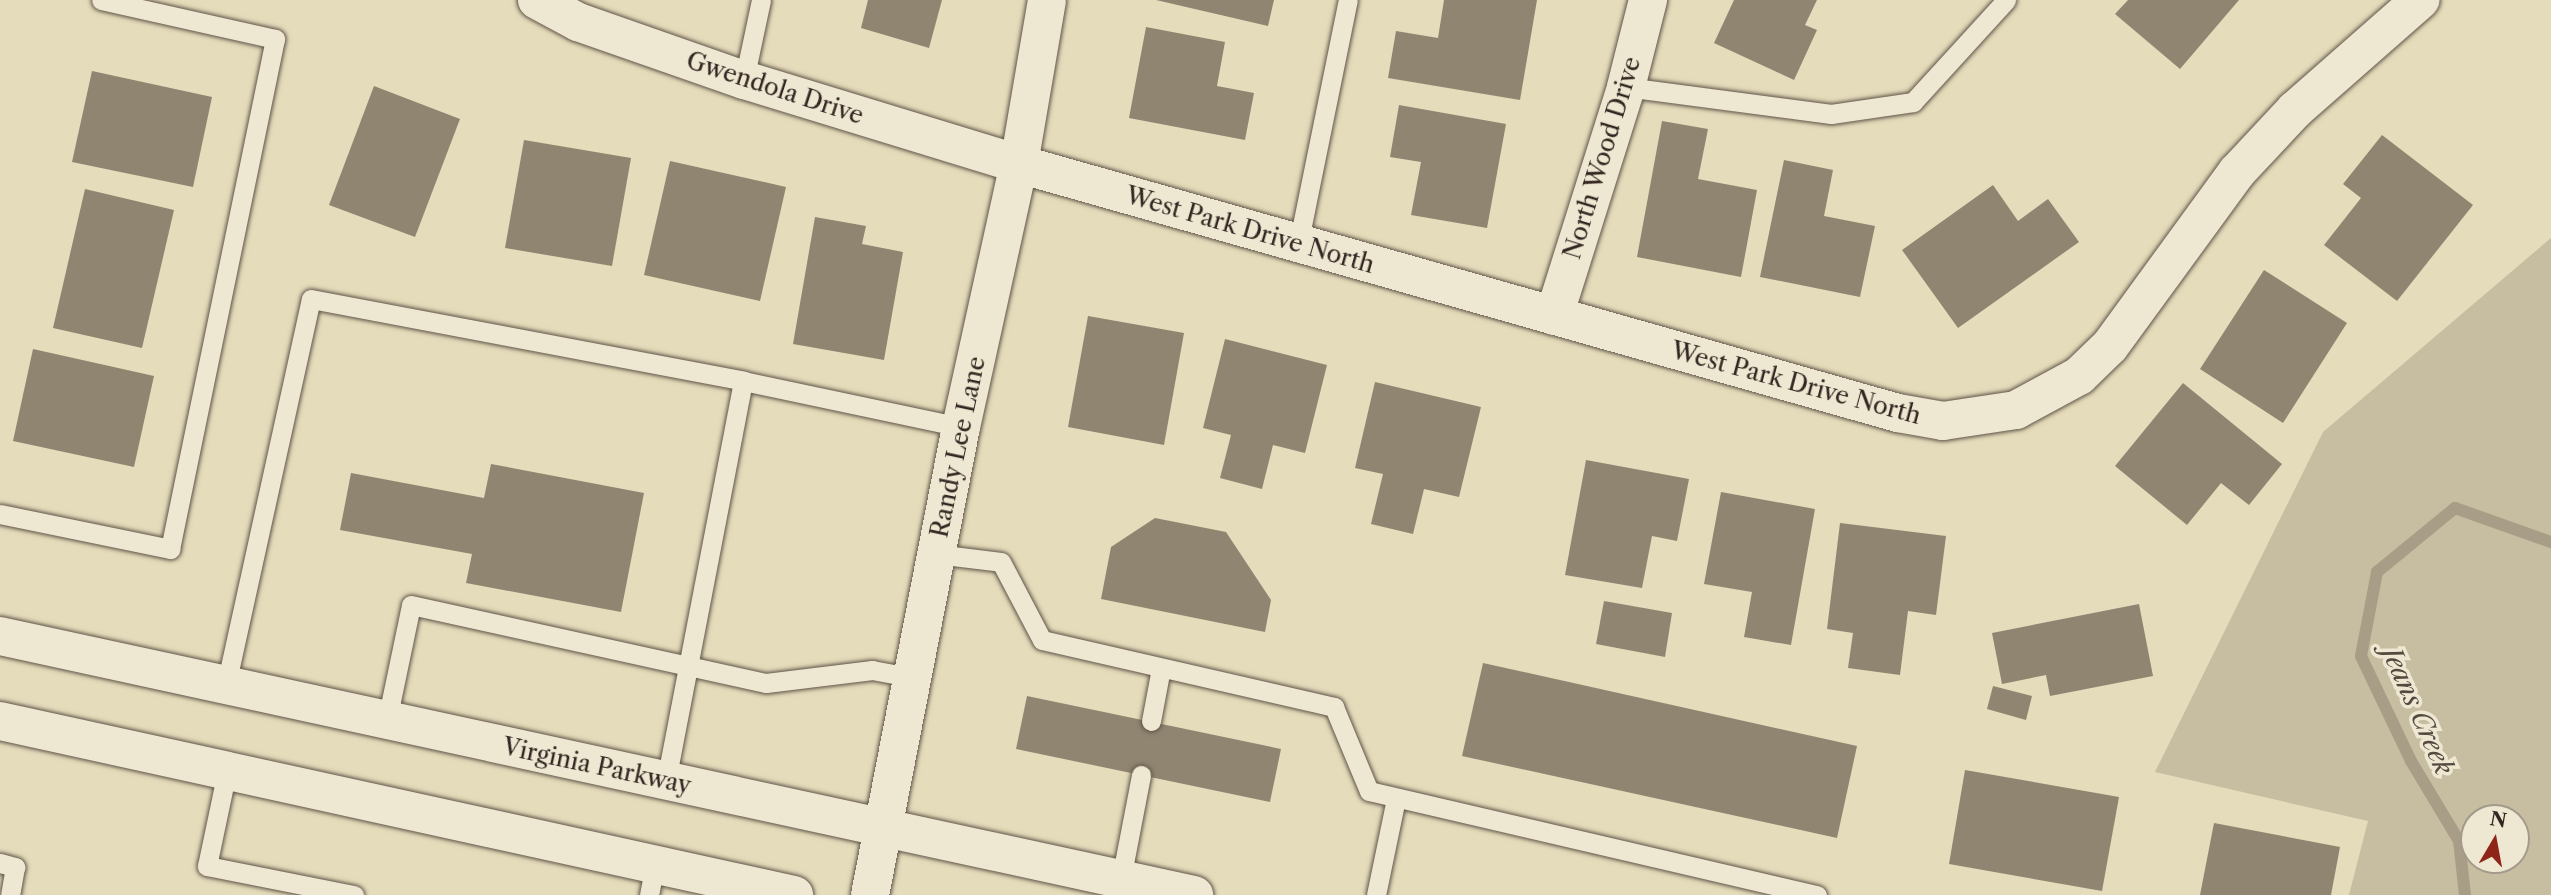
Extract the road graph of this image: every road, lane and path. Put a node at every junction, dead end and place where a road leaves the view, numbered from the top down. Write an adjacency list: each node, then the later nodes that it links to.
1 (101, 0): 16 (lane)
2 (537, 0): 9 (street, Gwendola Drive)
3 (761, 0): 9 (lane)
4 (1047, 0): 11 (street, Randy Lee Lane)
5 (1348, 0): 12 (lane)
6 (1648, 0): 10 (street, North Wood Drive)
7 (2006, 0): 10 (lane)
8 (2420, 0): 13 (street, West Park Drive North)
9 (744, 80): 11 (street, Gwendola Drive)
10 (1626, 87): 13 (street, North Wood Drive)
11 (1019, 164): 12 (street, West Park Drive North); 15 (street, Randy Lee Lane)
12 (1298, 245): 13 (street, West Park Drive North)
13 (1554, 316)
14 (743, 381): 15 (lane); 19 (lane); 22 (lane)
15 (961, 427): 17 (street, Randy Lee Lane)
16 (0, 514)
17 (936, 554): 20 (lane); 21 (street, Randy Lee Lane)
18 (0, 636): 22 (street, Virginia Parkway)
19 (687, 664): 21 (lane); 23 (lane); 28 (lane)
20 (1161, 667): 24 (lane); 29 (lane)
21 (915, 678): 30 (street, Randy Lee Lane)
22 (226, 685): 23 (street, Virginia Parkway)
23 (387, 720): 28 (street, Virginia Parkway)
24 (1151, 721)
25 (0, 722): 26 (street)
26 (227, 771): 33 (street); 36 (lane)
27 (1141, 775): 32 (lane)
28 (666, 781): 30 (street, Virginia Parkway)
29 (1396, 798): 40 (lane); 41 (lane)
30 (885, 829): 32 (street, Virginia Parkway); 38 (street, Randy Lee Lane)
31 (0, 863): 35 (lane)
32 (1121, 879): 39 (street, Virginia Parkway)
33 (652, 880): 34 (street)
34 (704, 885): 37 (street)
35 (10, 895)
36 (354, 895)
37 (794, 895)
38 (870, 895)
39 (1194, 895)
40 (1376, 895)
41 (1817, 895)

